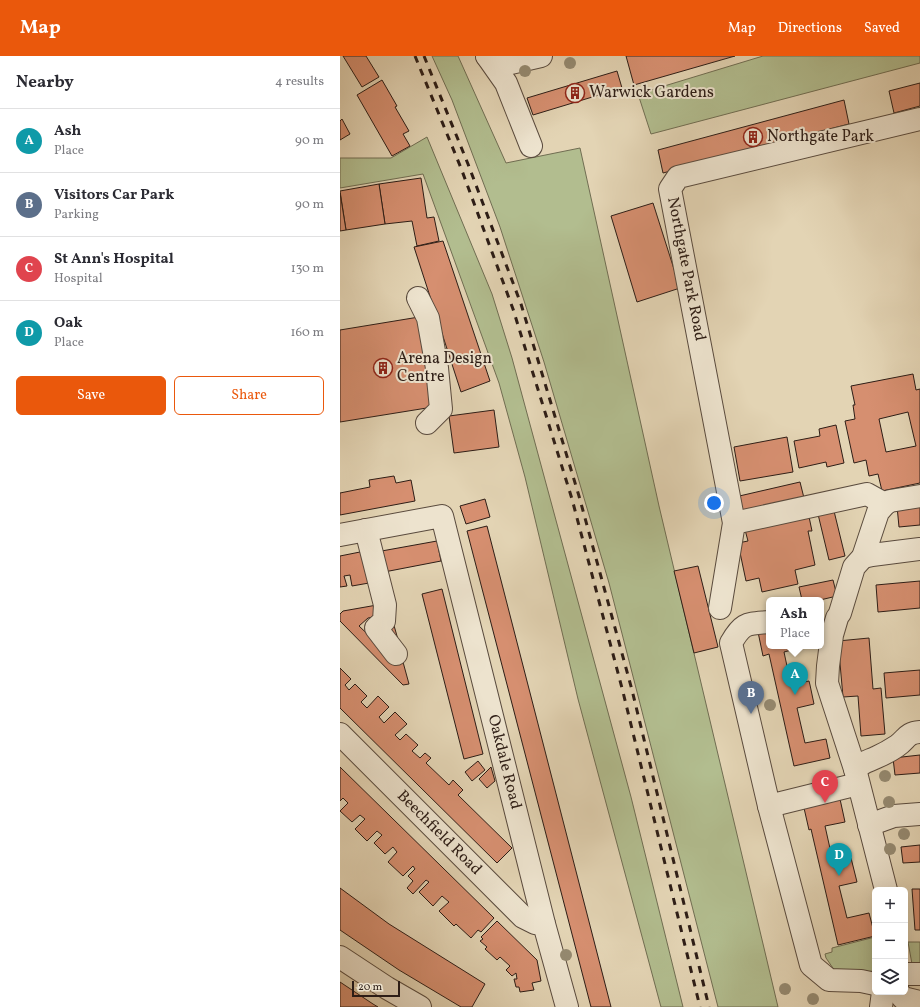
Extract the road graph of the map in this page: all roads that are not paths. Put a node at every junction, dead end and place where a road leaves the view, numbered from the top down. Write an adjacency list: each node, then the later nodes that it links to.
1 (487, 56): 2 (street); 4 (street)
2 (541, 56)
3 (920, 119): 9 (street, Northgate Park Road)
4 (531, 146)
5 (418, 298): 6 (street)
6 (427, 423)
7 (920, 496): 8 (street)
8 (885, 504): 9 (street); 13 (street)
9 (734, 523): 14 (street, Northgate Park Road)
10 (366, 530): 11 (street); 17 (street); 25 (street, Oakdale Road)
11 (340, 535)
12 (920, 549): 13 (street)
13 (863, 557): 16 (street)
14 (720, 608)
15 (766, 622): 21 (street)
16 (833, 623): 20 (street)
17 (396, 654)
18 (920, 732): 20 (street)
19 (340, 734): 25 (street, Beechfield Road)
20 (857, 776): 21 (street); 23 (street)
21 (769, 806): 29 (street)
22 (920, 814): 23 (street)
23 (869, 825): 24 (street)
24 (885, 887)
25 (544, 924): 34 (street, Oakdale Road)
26 (340, 957): 33 (street)
27 (908, 974): 28 (street)
28 (920, 974)
29 (872, 983)
30 (883, 995): 35 (street)
31 (900, 995): 32 (street)
32 (920, 1002)
33 (420, 1007)
34 (567, 1007)
35 (881, 1007)

